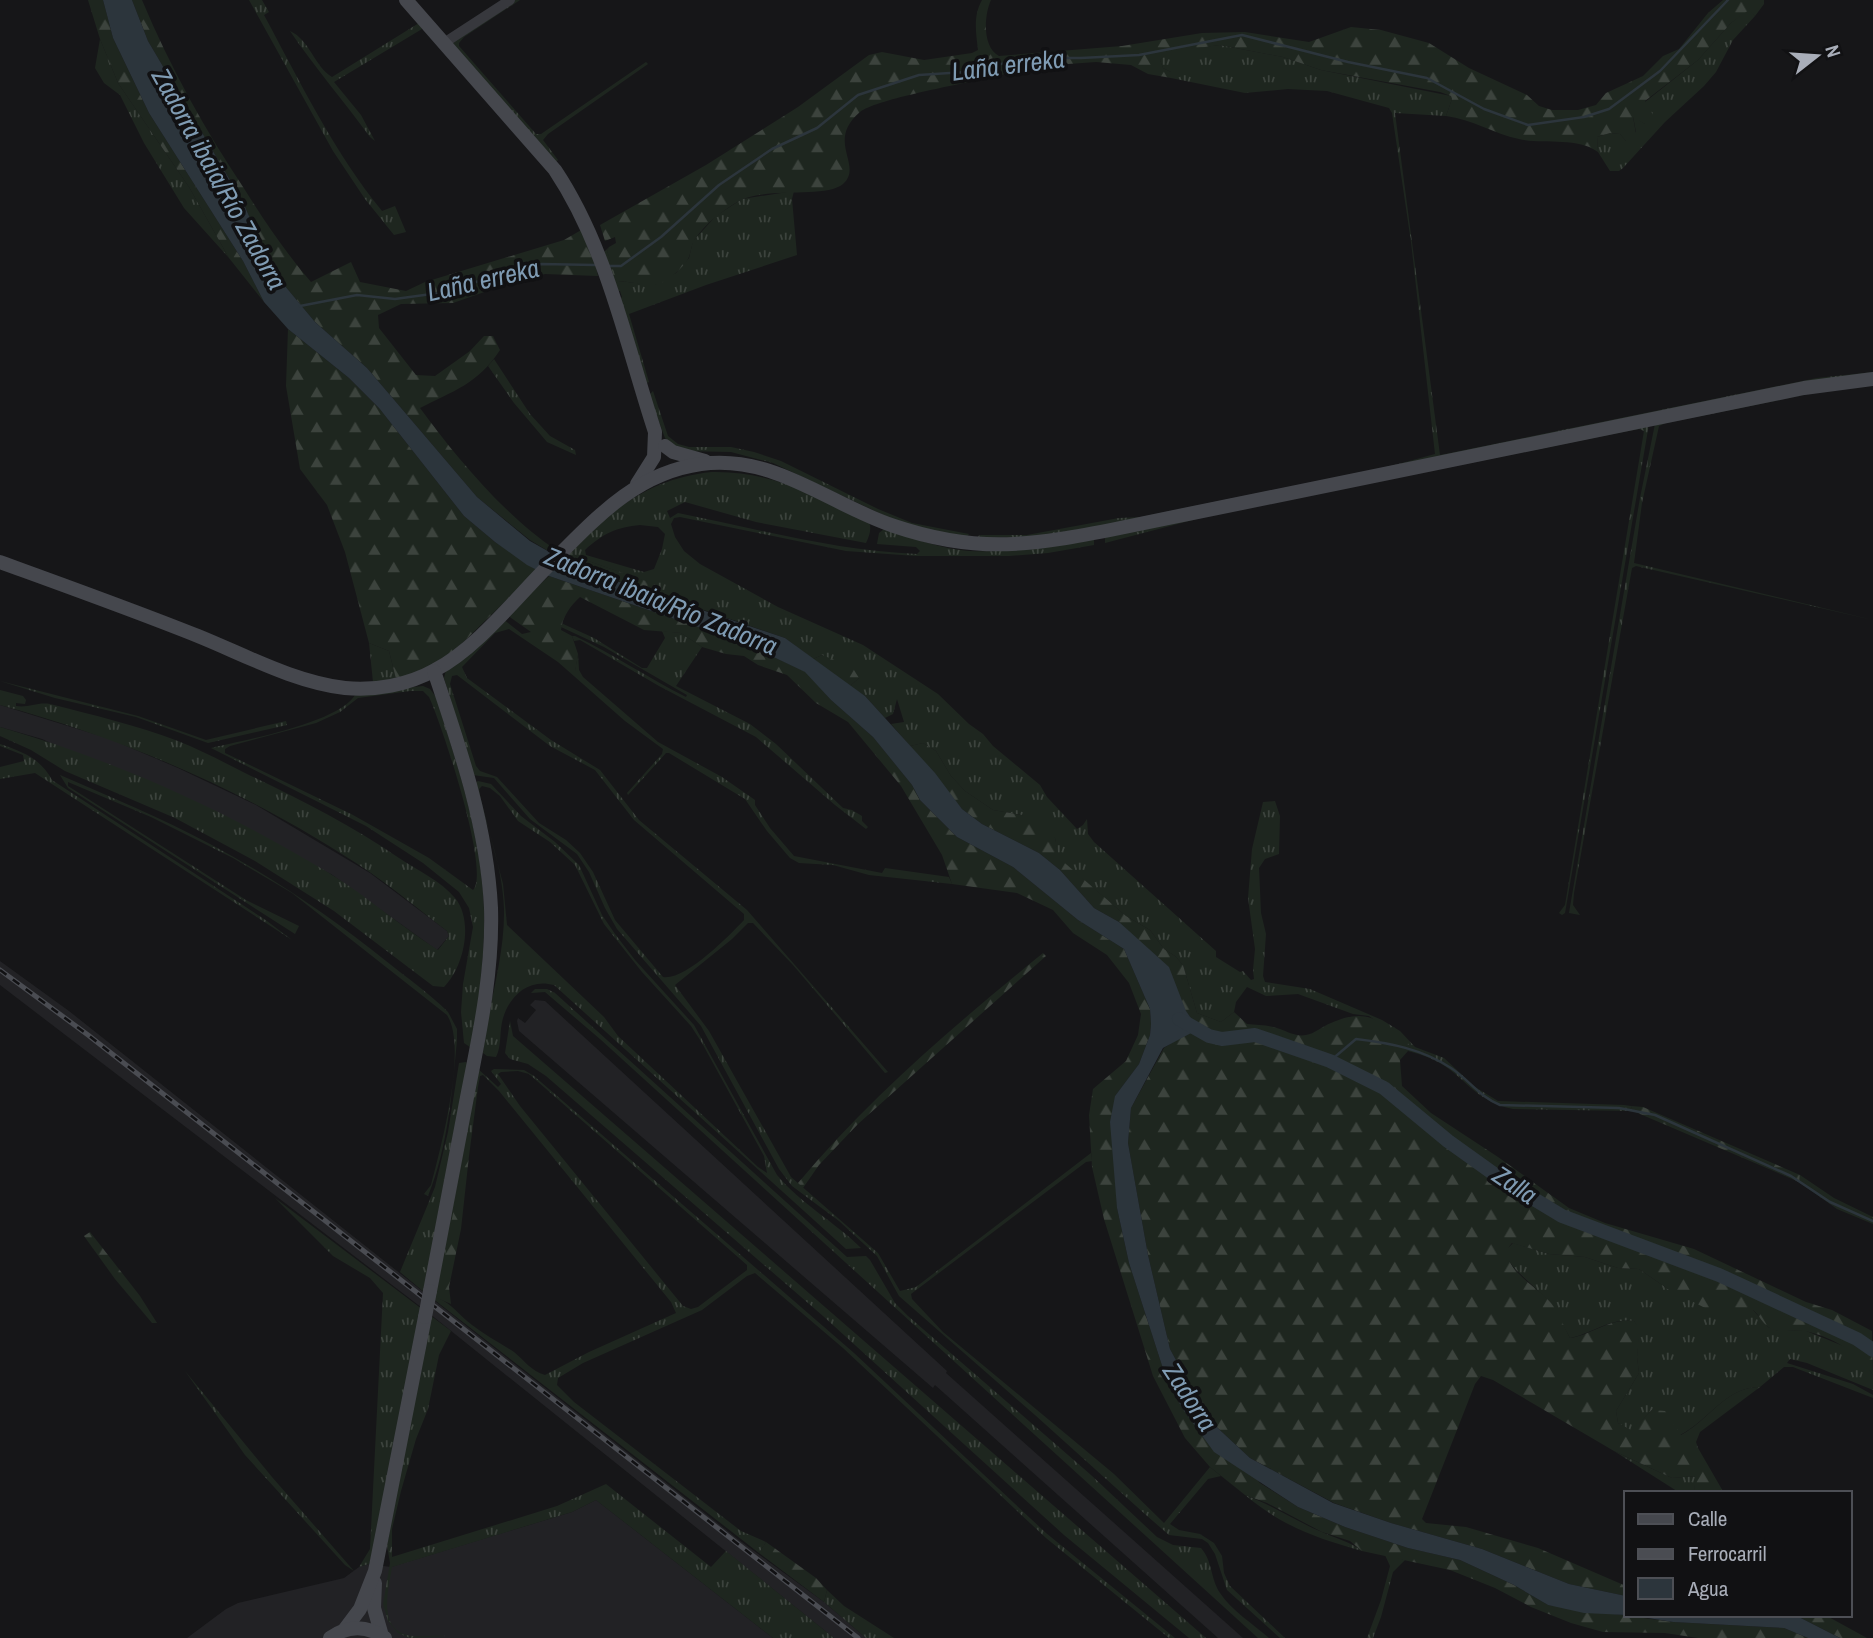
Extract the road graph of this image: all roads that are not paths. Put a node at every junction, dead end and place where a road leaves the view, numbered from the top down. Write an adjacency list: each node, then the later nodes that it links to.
1 (406, 0): 3 (street)
2 (510, 0): 3 (street)
3 (444, 43): 5 (street)
4 (1873, 379): 6 (street)
5 (660, 447): 6 (street); 7 (street); 8 (street)
6 (713, 463): 7 (street)
7 (667, 472): 8 (street)
8 (637, 485): 10 (street)
9 (0, 562): 10 (street)
10 (434, 671): 11 (street, bridge)
11 (376, 1572): 12 (street); 13 (street)
12 (345, 1629): 13 (street); 14 (street)
13 (384, 1637)
14 (330, 1638)

